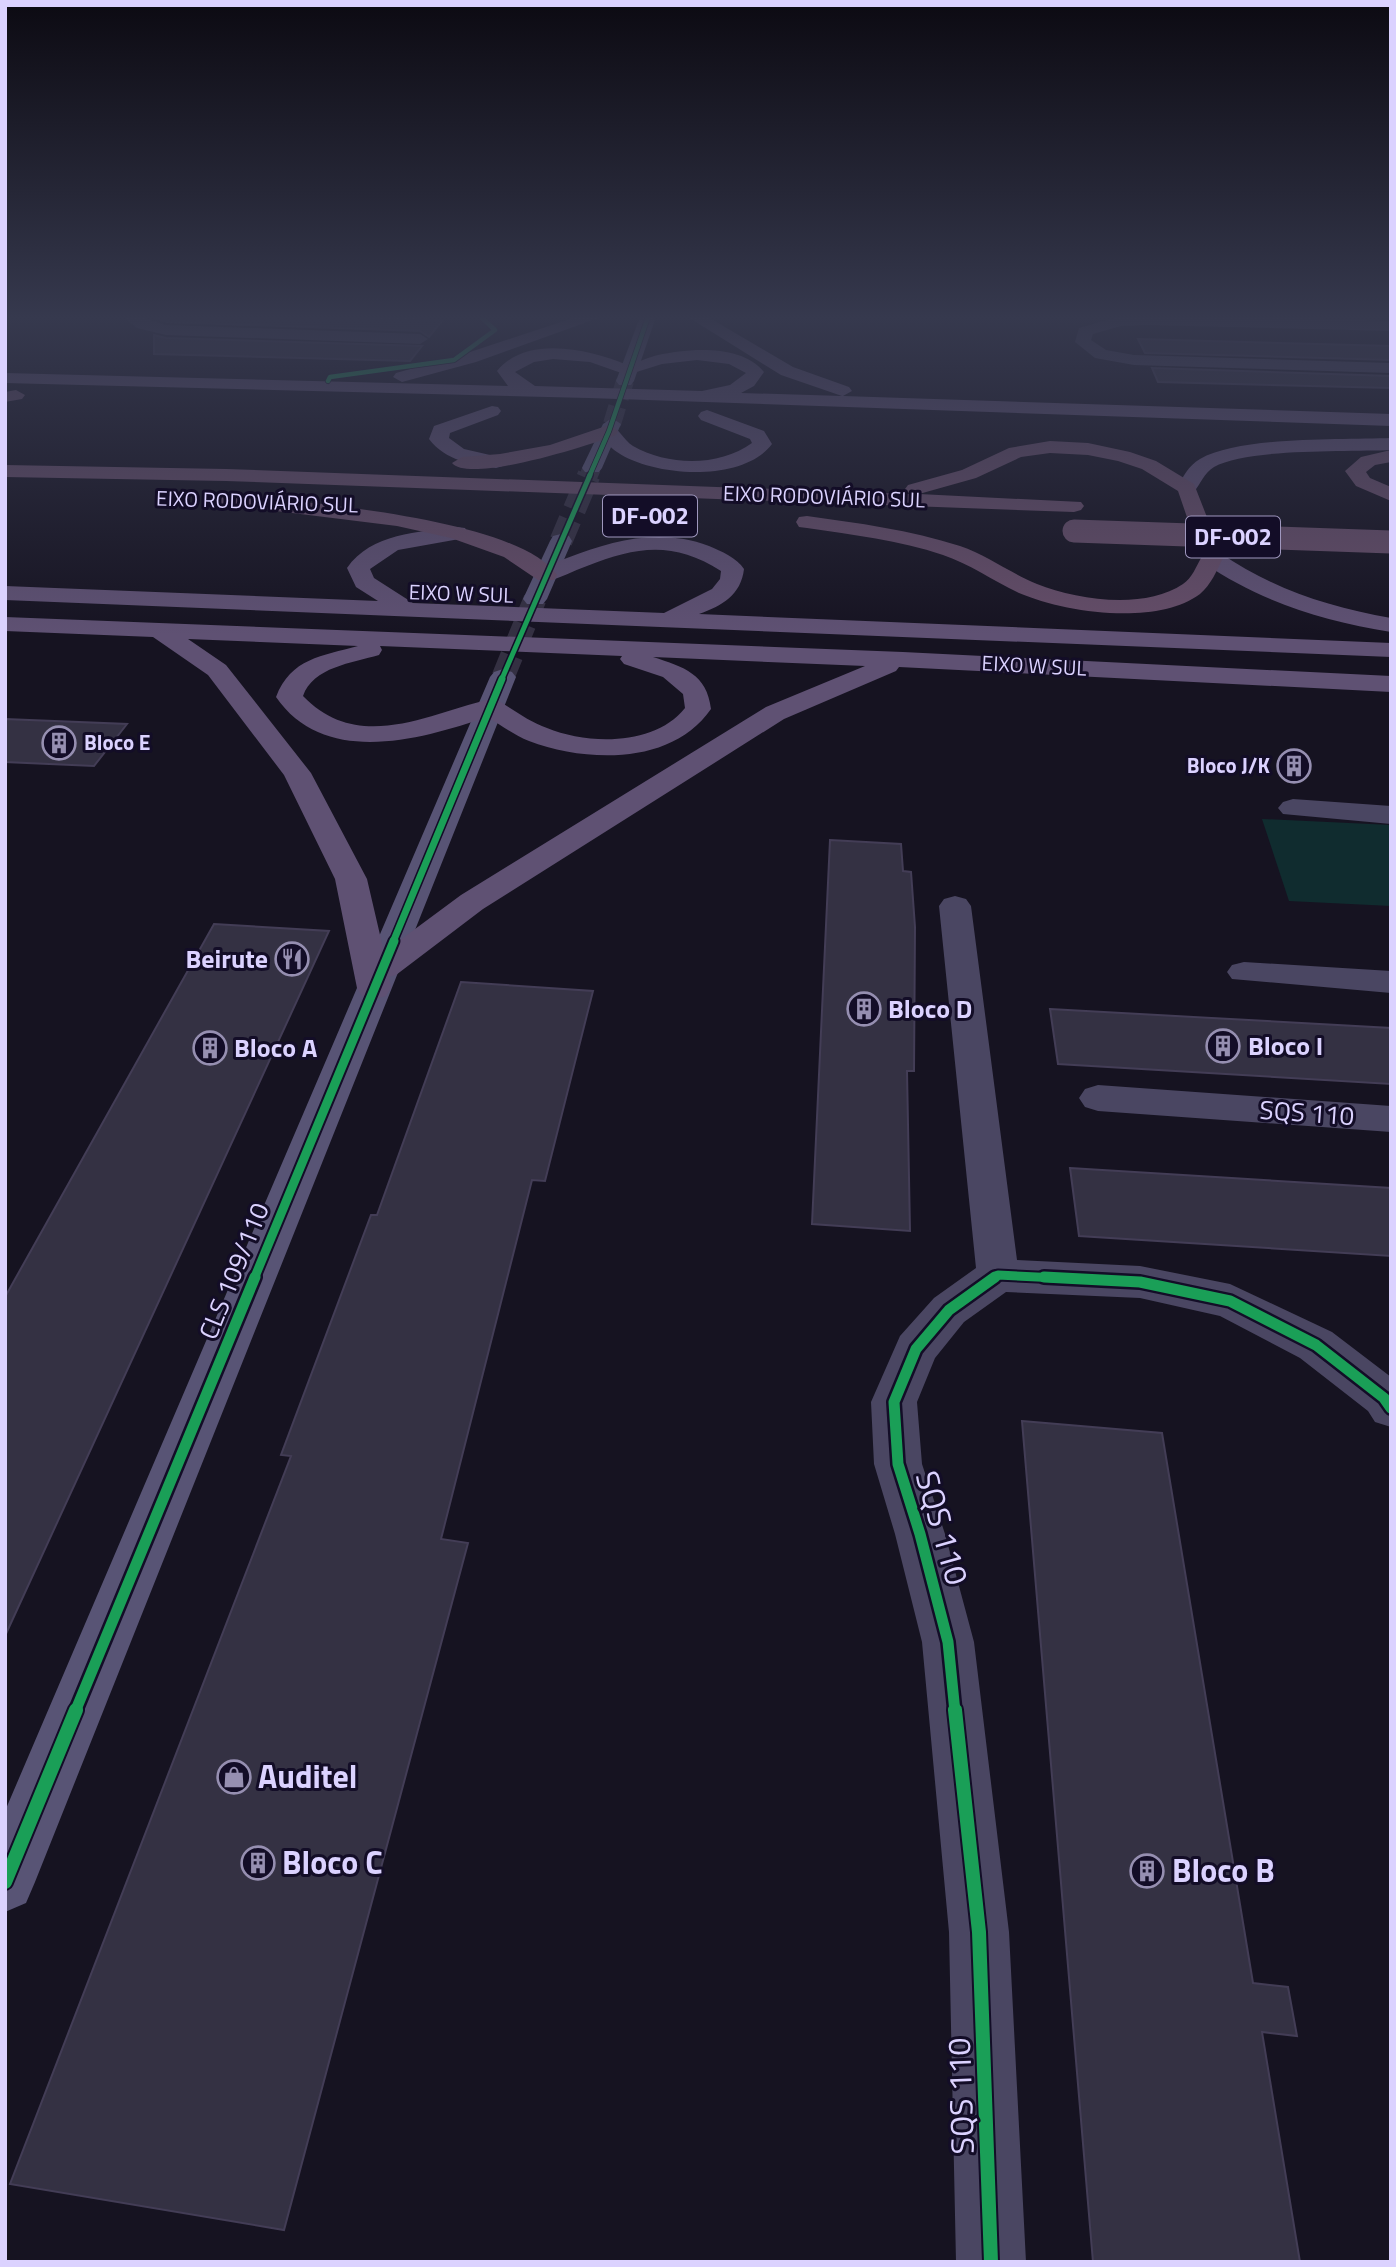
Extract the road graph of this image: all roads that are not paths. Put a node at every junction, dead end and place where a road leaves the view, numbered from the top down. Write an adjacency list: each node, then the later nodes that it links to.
1 (463, 423): 8 (main road)
2 (607, 423): 3 (main road); 8 (highway); 9 (street)
3 (731, 423)
4 (927, 423): 5 (main road)
5 (1391, 437)
6 (1391, 444): 12 (main road)
7 (1391, 456): 13 (highway)
8 (496, 461): 11 (highway)
9 (592, 468)
10 (5, 471): 11 (highway, EIXO RODOVIÁRIO SUL / DF-002)
11 (226, 475): 14 (highway, EIXO RODOVIÁRIO SUL / DF-002)
12 (1187, 488): 14 (highway); 26 (highway)
13 (1391, 495)
14 (841, 498): 15 (highway, EIXO RODOVIÁRIO SUL / DF-002)
15 (1081, 506)
16 (448, 509): 23 (highway, EIXO RODOVIÁRIO SUL)
17 (1171, 510): 18 (highway, DF-002)
18 (1212, 511)
19 (544, 512): 20 (highway, DF-002)
20 (600, 514)
21 (954, 527): 26 (highway, EIXO RODOVIÁRIO SUL)
22 (1048, 531): 25 (highway, DF-002, bridge)
23 (457, 533): 27 (highway); 30 (main road)
24 (561, 541): 27 (street)
25 (1391, 542)
26 (1212, 558): 33 (main road)
27 (546, 575): 29 (street); 31 (main road)
28 (5, 593): 30 (main road, EIXO W SUL)
29 (535, 599)
30 (409, 610): 31 (main road, EIXO W SUL)
31 (663, 619): 37 (main road, EIXO W SUL)
32 (5, 624): 34 (main road, EIXO W SUL)
33 (1391, 625)
34 (160, 631): 35 (main road, EIXO W SUL); 46 (main road)
35 (430, 642): 36 (main road, EIXO W SUL); 41 (main road)
36 (609, 650): 38 (main road, EIXO W SUL); 41 (main road)
37 (1391, 650)
38 (902, 660): 40 (main road, EIXO W SUL); 46 (main road)
39 (503, 677): 41 (street, CLS 109/110)
40 (1391, 684)
41 (490, 707): 46 (street, CLS 109/110)
42 (1293, 808): 43 (street)
43 (1391, 815)
44 (955, 906): 50 (street)
45 (1244, 972): 47 (street)
46 (379, 978): 52 (street, CLS 109/110)
47 (1391, 982)
48 (1098, 1098): 49 (street, SQS 110)
49 (1391, 1119)
50 (998, 1275): 51 (street); 53 (street, SQS 110)
51 (1388, 1399)
52 (5, 1882)
53 (991, 2262)

